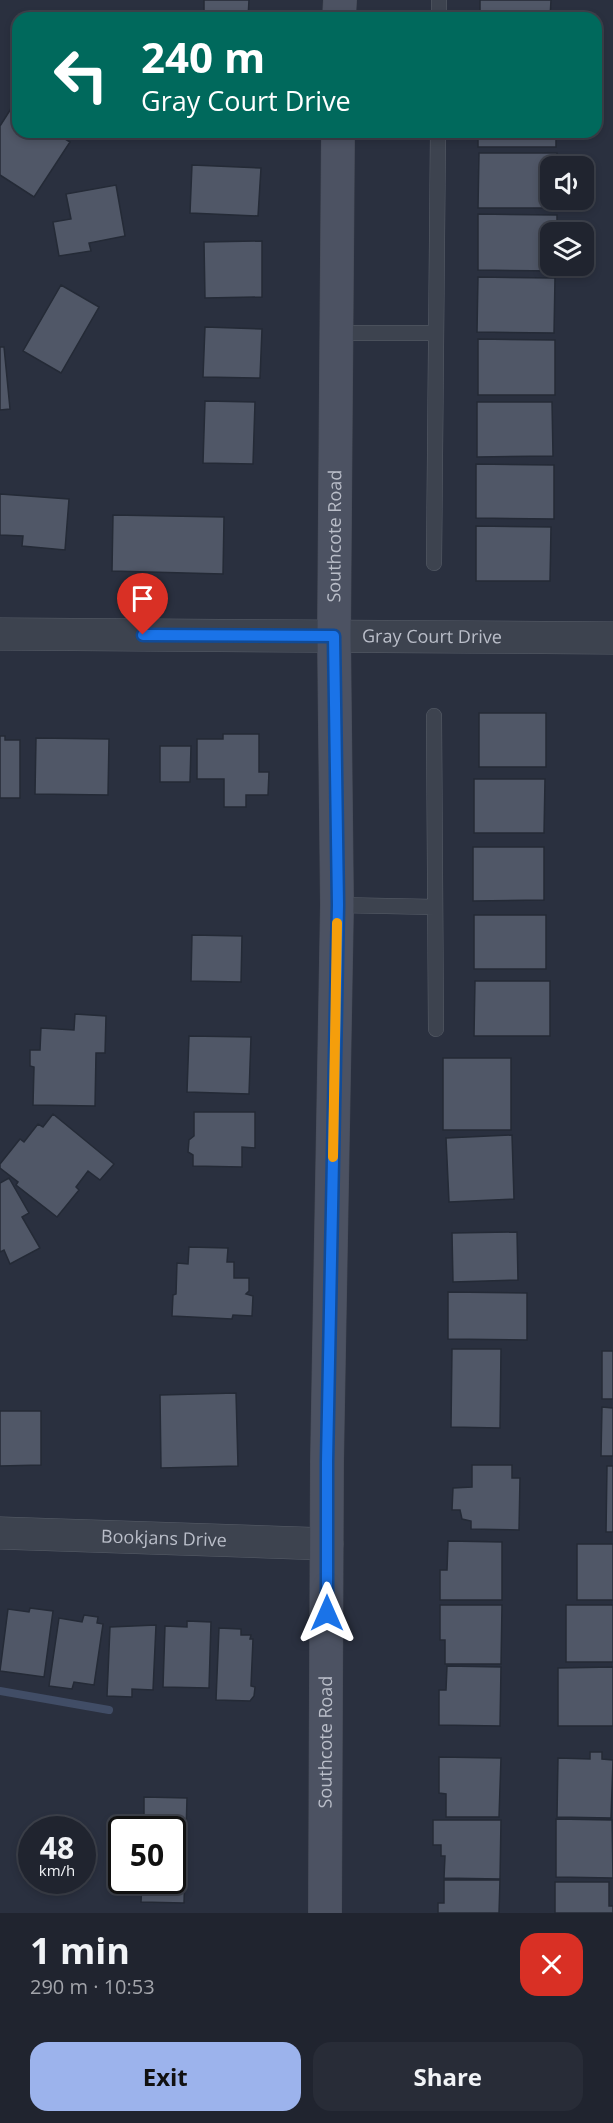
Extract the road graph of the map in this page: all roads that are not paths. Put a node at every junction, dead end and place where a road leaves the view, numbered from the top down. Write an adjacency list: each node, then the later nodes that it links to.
1 (338, 138): 3 (main road, Southcote Road)
2 (438, 138): 4 (lane)
3 (337, 333): 4 (lane); 7 (main road, Southcote Road)
4 (436, 333): 5 (lane)
5 (434, 563)
6 (0, 634): 7 (street, Gray Court Drive)
7 (334, 636): 8 (street, Gray Court Drive); 10 (main road, Southcote Road)
8 (613, 638)
9 (434, 716): 11 (lane)
10 (338, 905): 11 (lane); 14 (main road, Southcote Road)
11 (435, 907): 12 (lane)
12 (436, 1029)
13 (0, 1533): 14 (street, Bookjans Drive)
14 (327, 1544): 15 (main road, Southcote Road)
15 (325, 1913)

